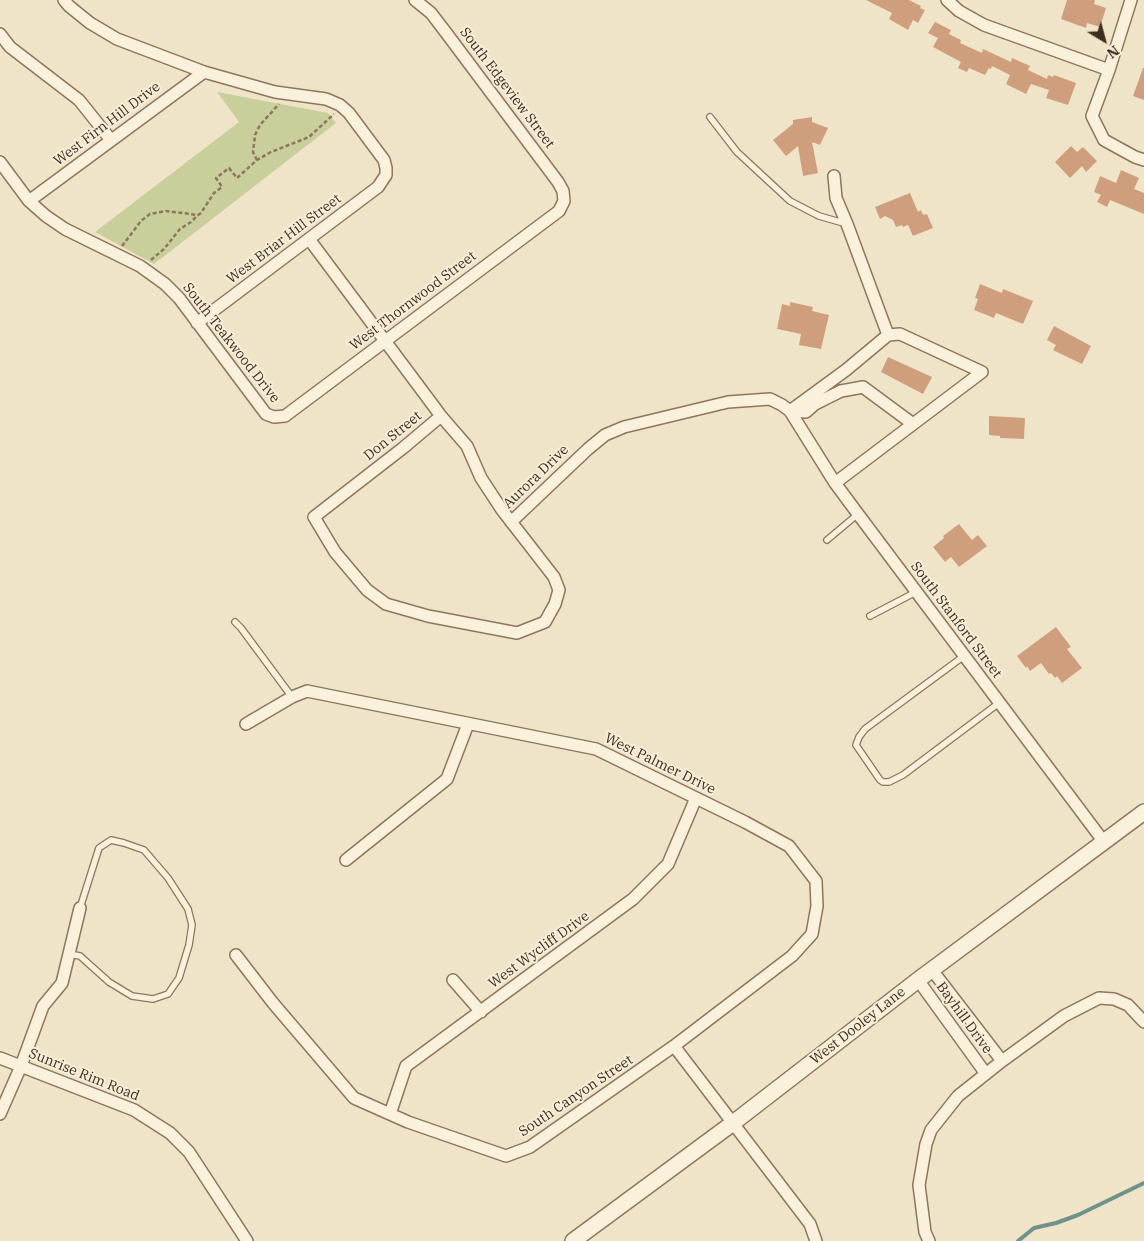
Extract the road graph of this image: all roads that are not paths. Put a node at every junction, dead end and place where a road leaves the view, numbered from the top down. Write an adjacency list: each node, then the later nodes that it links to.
1 (64, 0): 9 (street)
2 (415, 0): 16 (street, South Edgeview Street)
3 (947, 0): 6 (street)
4 (965, 0): 6 (street)
5 (1131, 0): 8 (street)
6 (959, 11): 8 (street)
7 (0, 34): 11 (street)
8 (1109, 70): 12 (street)
9 (204, 72): 11 (street, West Firn Hill Drive); 18 (street, West Briar Hill Street)
10 (710, 117): 17 (lane)
11 (111, 140): 15 (street, West Firn Hill Drive)
12 (1144, 160)
13 (0, 162): 15 (street, South Teakwood Drive)
14 (834, 176): 17 (street)
15 (29, 201): 19 (street, South Teakwood Drive)
16 (564, 202): 21 (street, West Thornwood Street)
17 (847, 224): 20 (street)
18 (309, 239): 19 (street, West Briar Hill Street); 21 (street)
19 (198, 323): 24 (street, South Teakwood Drive)
20 (888, 336): 22 (street); 25 (street)
21 (385, 340): 23 (street); 24 (street, West Thornwood Street)
22 (790, 411): 25 (street); 26 (street, South Stanford Street); 28 (street, Aurora Drive)
23 (441, 416): 28 (street, Don Street); 32 (street, Don Street)
24 (274, 417)
25 (913, 424): 26 (street)
26 (835, 483): 27 (street, South Stanford Street)
27 (858, 514): 29 (lane); 30 (street, South Stanford Street)
28 (511, 522): 32 (street, Aurora Drive)
29 (827, 540)
30 (916, 592): 31 (lane); 34 (street, South Stanford Street)
31 (870, 616)
32 (444, 619)
33 (235, 622): 35 (lane)
34 (964, 656): 36 (street, South Stanford Street); 36 (lane)
35 (292, 697): 37 (street, West Palmer Drive); 38 (street, West Palmer Drive)
36 (999, 703): 41 (street, South Stanford Street)
37 (246, 724)
38 (468, 724): 39 (street, West Palmer Drive); 42 (street)
39 (696, 798): 49 (street, West Wycliff Drive); 51 (street, West Palmer Drive)
40 (1144, 812): 41 (street, West Dooley Lane)
41 (1104, 842): 46 (street, West Dooley Lane)
42 (346, 860)
43 (80, 908): 44 (street); 44 (lane)
44 (69, 954): 54 (street)
45 (236, 954): 57 (street, South Canyon Street)
46 (932, 970): 48 (street, West Dooley Lane); 53 (street, Bayhill Drive)
47 (453, 980): 49 (street)
48 (918, 980): 55 (street, Bayhill Drive); 58 (street, West Dooley Lane)
49 (481, 1012): 57 (street, West Wycliff Drive)
50 (1144, 1022): 53 (street)
51 (674, 1046): 57 (street, South Canyon Street); 58 (street)
52 (0, 1058): 54 (street, Sunrise Rim Road)
53 (1002, 1061): 55 (street)
54 (21, 1066): 56 (street); 60 (street, Sunrise Rim Road)
55 (986, 1074): 59 (street)
56 (0, 1114)
57 (390, 1114)
58 (733, 1123): 61 (street, West Dooley Lane); 62 (street)
59 (924, 1238)
60 (247, 1241)
61 (573, 1241)
62 (816, 1241)

